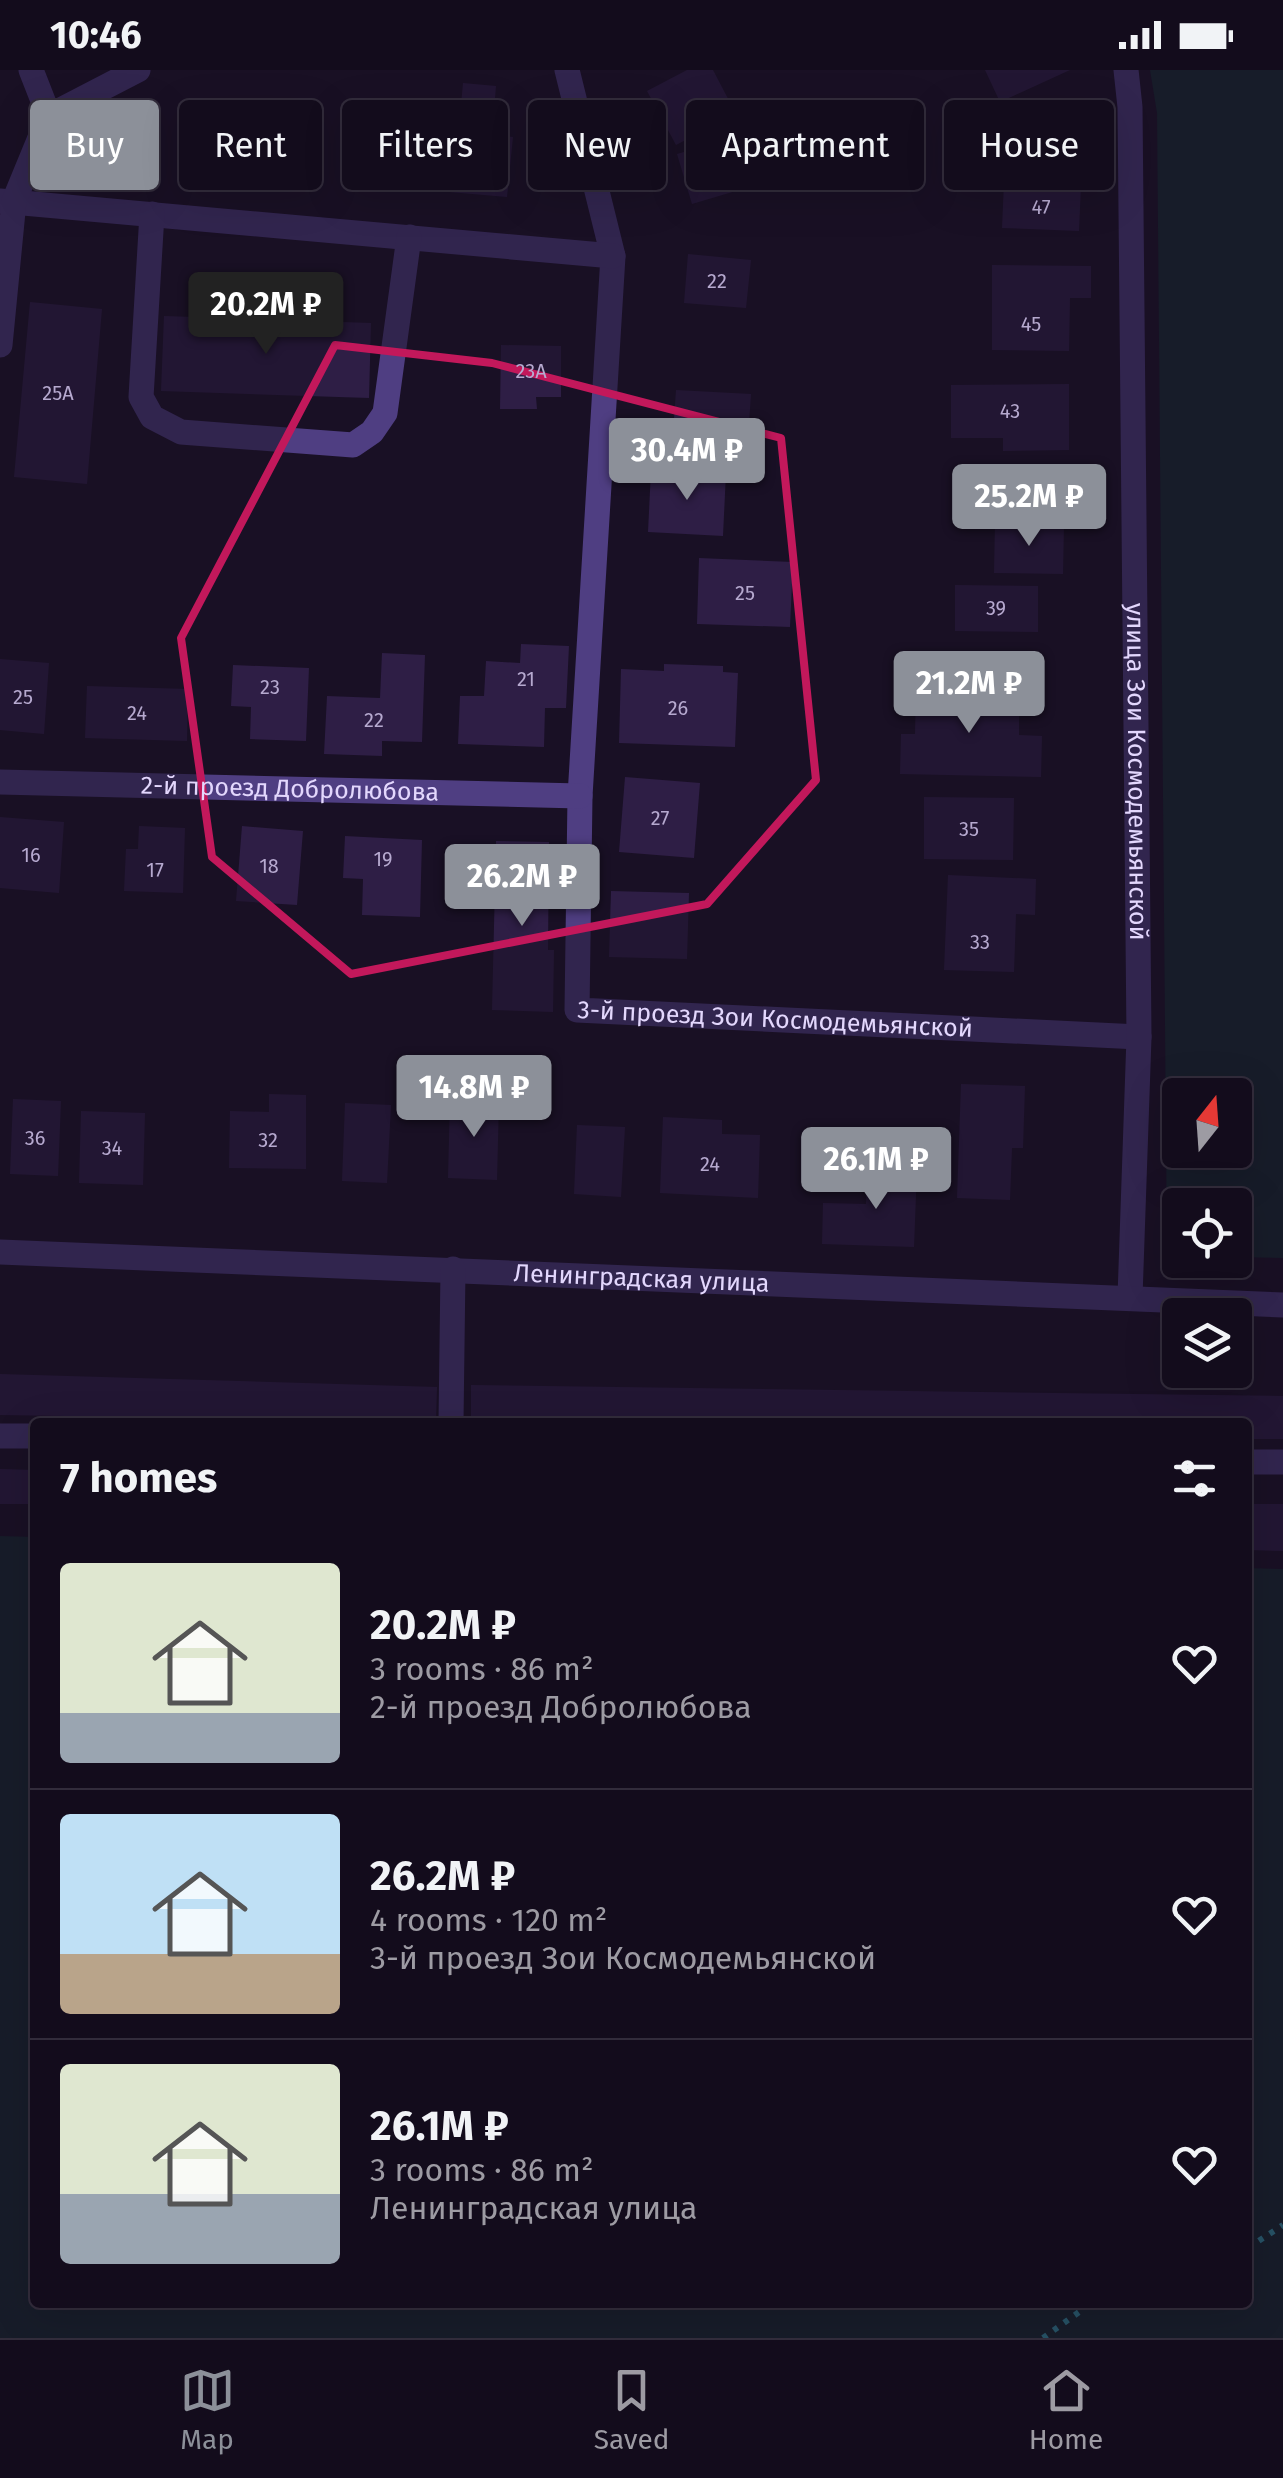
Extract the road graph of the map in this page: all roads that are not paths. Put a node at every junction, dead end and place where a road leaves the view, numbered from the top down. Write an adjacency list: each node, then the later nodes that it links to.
1 (31, 70): 5 (street)
2 (138, 70): 6 (street)
3 (567, 70): 11 (street, 3-й проезд Зои Космодемьянской)
4 (1126, 70): 15 (street, улица Зои Космодемьянской)
5 (42, 100)
6 (79, 100)
7 (30, 153): 8 (street)
8 (7, 201): 9 (street); 12 (street)
9 (152, 214): 10 (street); 10 (street)
10 (409, 237): 11 (street)
11 (613, 256): 14 (street, 3-й проезд Зои Космодемьянской)
12 (0, 345)
13 (0, 782): 14 (street, 2-й проезд Добролюбова)
14 (580, 796): 15 (street, 3-й проезд Зои Космодемьянской)
15 (1140, 1037): 18 (street, улица Зои Космодемьянской)
16 (0, 1252): 17 (street, Ленинградская улица)
17 (453, 1269): 18 (street, Ленинградская улица); 20 (street)
18 (1130, 1297): 19 (street, Ленинградская улица)
19 (1283, 1306)
20 (451, 1418)
21 (0, 1436): 22 (street)
22 (30, 1436)
23 (1252, 1462): 24 (street)
24 (1283, 1462)

